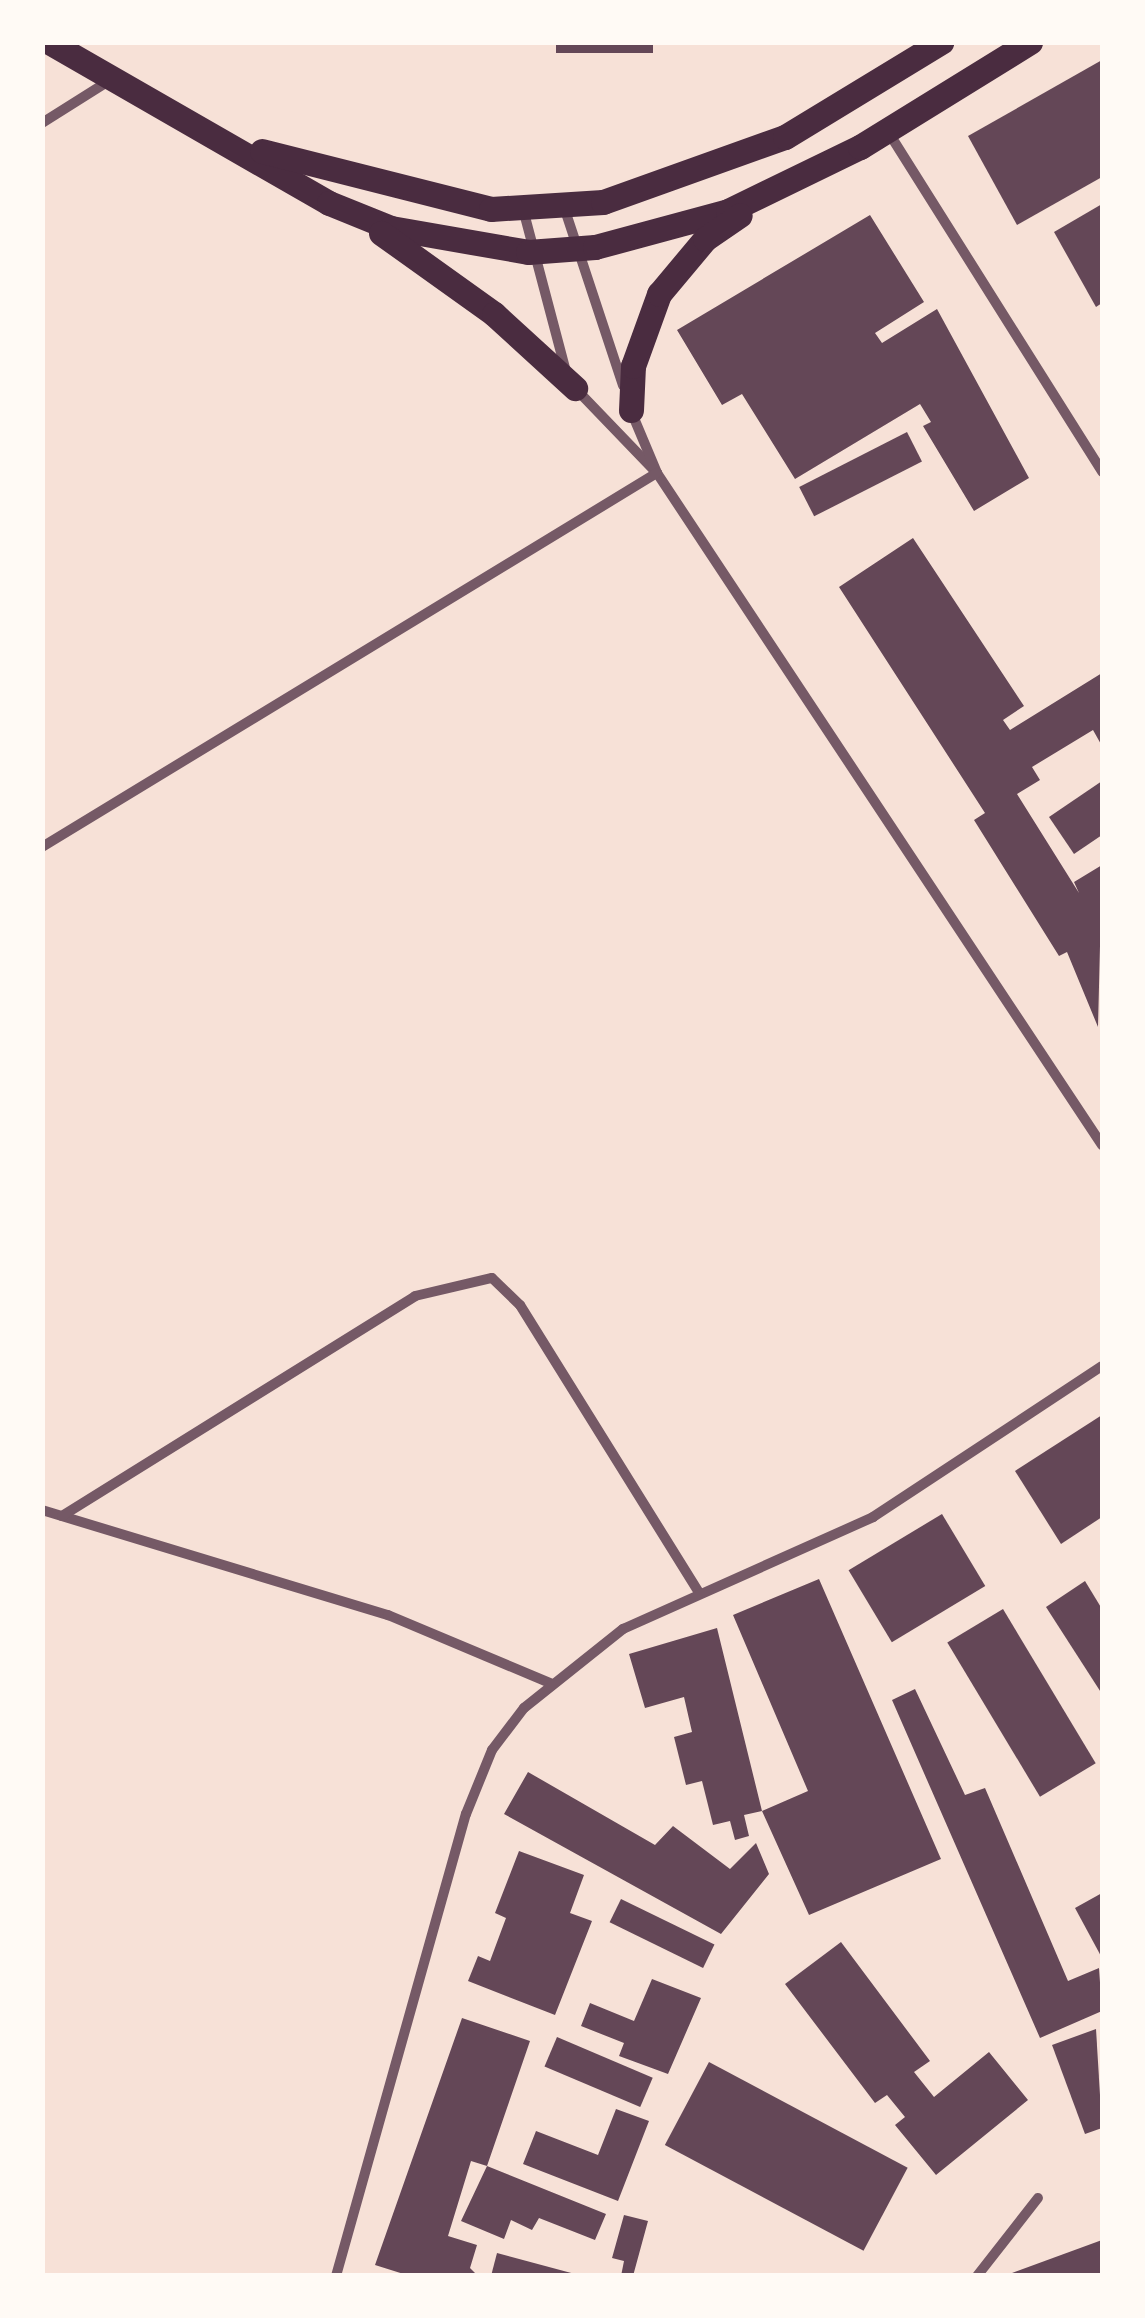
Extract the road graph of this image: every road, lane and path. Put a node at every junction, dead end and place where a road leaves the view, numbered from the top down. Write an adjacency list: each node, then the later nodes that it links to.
1 (49, 42): 4 (main road)
2 (941, 42): 10 (main road)
3 (1030, 42): 6 (main road)
4 (113, 79): 5 (street); 7 (main road)
5 (42, 123)
6 (887, 130): 8 (main road); 16 (street)
7 (225, 140): 9 (main road); 11 (main road)
8 (785, 184): 12 (main road); 15 (main road)
9 (329, 202): 13 (main road); 14 (main road)
10 (564, 207): 11 (main road); 12 (street)
11 (522, 210): 13 (street)
12 (573, 250): 13 (main road); 15 (street)
13 (528, 252): 14 (street)
14 (575, 388): 17 (street)
15 (631, 410): 17 (street)
16 (1102, 472)
17 (657, 473): 18 (street); 19 (street)
18 (42, 847)
19 (1102, 1145)
20 (1102, 1366): 23 (street)
21 (42, 1510): 22 (street)
22 (62, 1516): 23 (street); 24 (street)
23 (698, 1591): 24 (street)
24 (550, 1683): 26 (street)
25 (1038, 2198): 27 (street)
26 (336, 2276)
27 (977, 2276)

